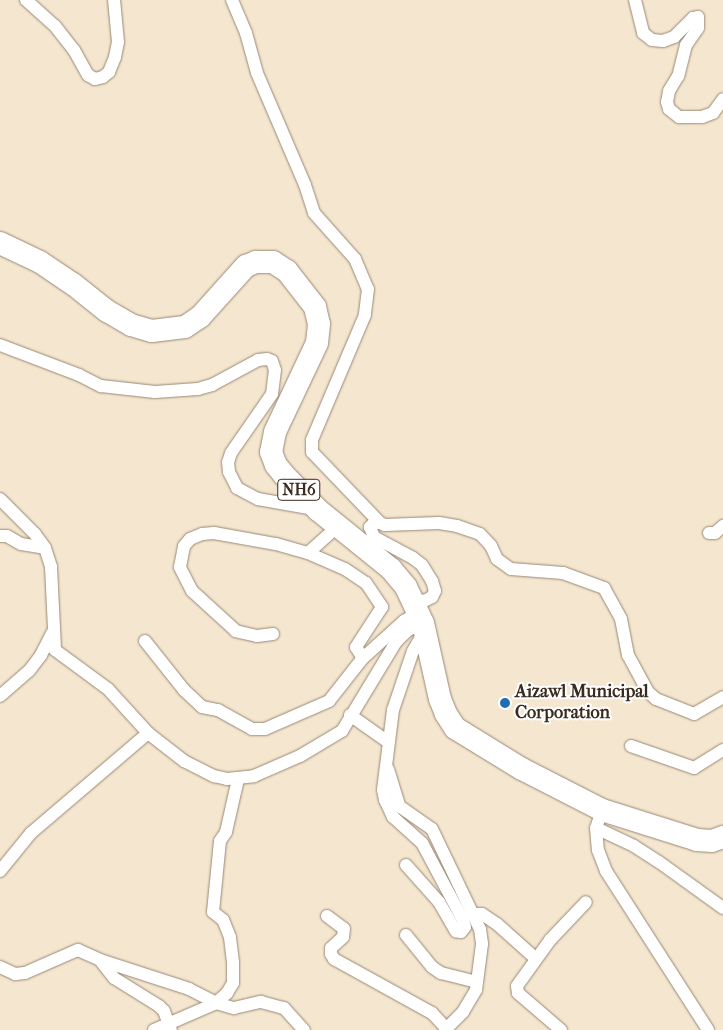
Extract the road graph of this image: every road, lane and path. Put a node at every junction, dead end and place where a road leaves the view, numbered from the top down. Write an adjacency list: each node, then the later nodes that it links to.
1 (26, 0): 2 (street)
2 (114, 0)
3 (232, 0): 10 (street)
4 (635, 0): 5 (street)
5 (723, 99)
6 (0, 243): 9 (highway, NH6)
7 (0, 345): 9 (street)
8 (1, 500): 15 (street)
9 (318, 510): 12 (highway, NH6)
10 (380, 523): 17 (street); 23 (street)
11 (723, 526): 13 (street)
12 (337, 527): 16 (street); 17 (highway, NH6)
13 (709, 533)
14 (0, 536): 15 (street)
15 (45, 548): 18 (street)
16 (308, 553): 19 (street); 21 (street)
17 (419, 616): 21 (street); 24 (street); 26 (street); 31 (highway, NH6)
18 (52, 630): 22 (street); 25 (street)
19 (272, 634)
20 (145, 641): 21 (street)
21 (363, 658)
22 (0, 696)
23 (723, 697)
24 (350, 715): 26 (street); 30 (street)
25 (148, 733): 30 (street); 34 (street)
26 (388, 742): 29 (street)
27 (632, 746): 28 (street)
28 (723, 750)
29 (386, 762): 33 (street); 37 (street)
30 (238, 779): 44 (street)
31 (599, 819): 32 (highway, NH6); 36 (street); 50 (street)
32 (723, 837)
33 (406, 865)
34 (0, 871)
35 (586, 902): 40 (street)
36 (723, 908)
37 (474, 914): 40 (street); 43 (street)
38 (327, 916): 46 (street)
39 (406, 935): 43 (street)
40 (535, 958): 49 (street)
41 (100, 960): 42 (street); 44 (street); 45 (street)
42 (0, 968)
43 (477, 982): 46 (street)
44 (216, 1003): 45 (street); 48 (street)
45 (170, 1027): 47 (street)
46 (446, 1029)
47 (154, 1030)
48 (304, 1030)
49 (561, 1030)
50 (708, 1030)

